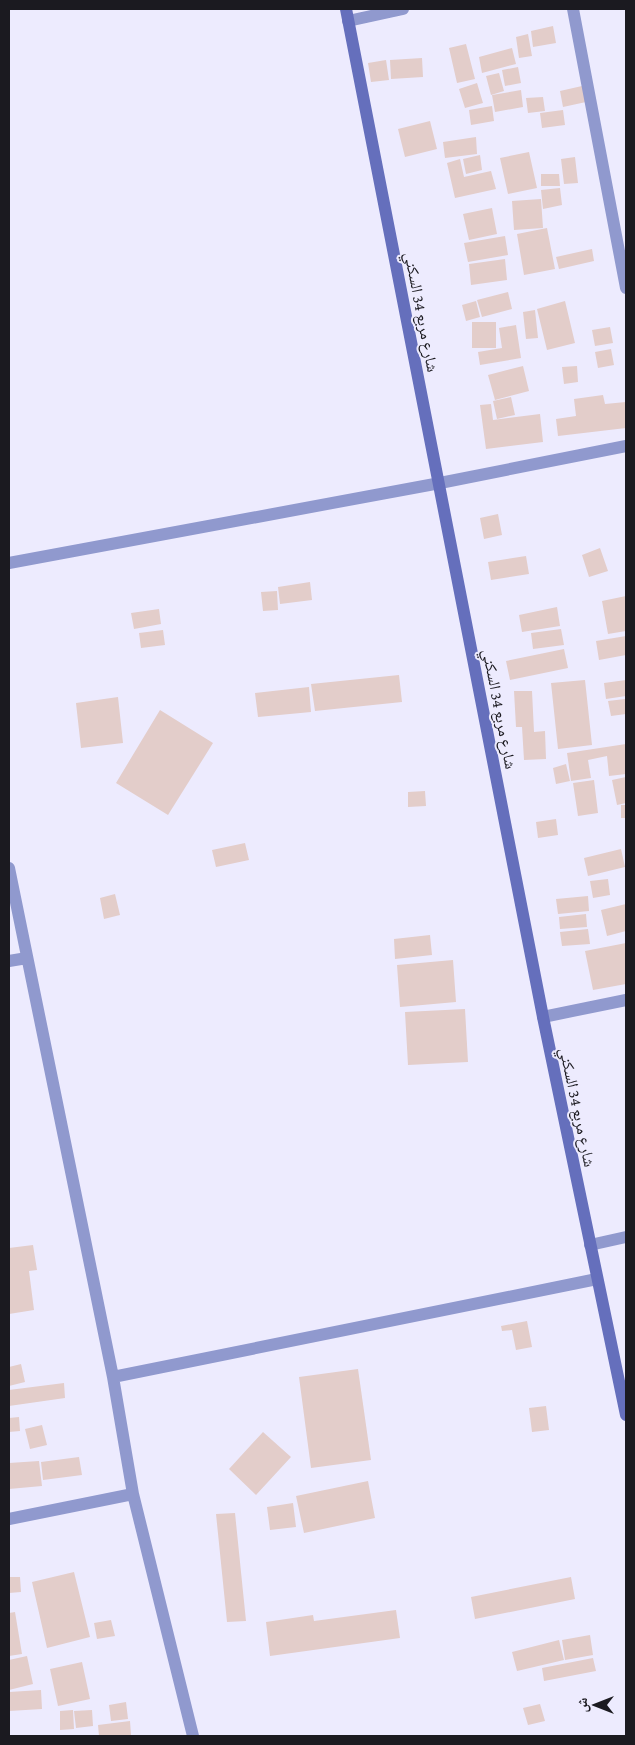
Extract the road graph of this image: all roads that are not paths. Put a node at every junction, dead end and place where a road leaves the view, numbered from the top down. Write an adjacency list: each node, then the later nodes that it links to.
1 (403, 9): 3 (street)
2 (573, 9): 4 (street)
3 (347, 15): 6 (street, شارع مربع 34 السكني)
4 (626, 288)
5 (626, 446): 6 (street)
6 (440, 483): 7 (street); 12 (street, شارع مربع 34 السكني)
7 (9, 564)
8 (9, 868): 9 (street)
9 (27, 958): 10 (street); 16 (street)
10 (9, 961)
11 (626, 1000): 12 (street)
12 (543, 1017): 14 (street, شارع مربع 34 السكني)
13 (626, 1237): 14 (street)
14 (590, 1245): 15 (street, شارع مربع 34 السكني)
15 (597, 1279): 16 (street); 17 (street, شارع مربع 34 السكني)
16 (113, 1377): 18 (street)
17 (626, 1415)
18 (133, 1494): 19 (street); 20 (street)
19 (9, 1519)
20 (193, 1736)

